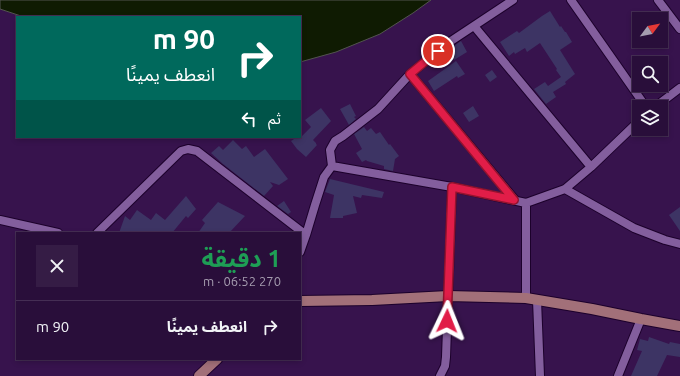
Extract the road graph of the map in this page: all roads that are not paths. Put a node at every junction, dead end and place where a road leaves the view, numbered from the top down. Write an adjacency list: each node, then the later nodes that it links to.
1 (513, 0): 4 (street)
2 (571, 0): 8 (street)
3 (658, 0): 5 (street)
4 (474, 26): 6 (street); 12 (street)
5 (680, 29)
6 (410, 74): 11 (street); 15 (street)
7 (680, 88): 9 (street)
8 (641, 100)
9 (664, 100)
10 (632, 128): 12 (street)
11 (332, 166): 13 (street); 20 (street)
12 (591, 167): 14 (street)
13 (452, 187): 15 (street); 23 (street)
14 (565, 189): 16 (street); 21 (street)
15 (514, 200): 16 (street)
16 (526, 203): 24 (street)
17 (0, 220): 18 (street)
18 (54, 232)
19 (98, 232): 20 (street)
20 (306, 235): 22 (street)
21 (680, 244)
22 (301, 249)
23 (448, 296): 24 (street); 26 (street); 31 (street)
24 (526, 298): 25 (street)
25 (537, 300): 27 (street); 32 (street)
26 (301, 301)
27 (641, 319): 28 (street); 33 (street)
28 (680, 326)
29 (216, 360): 30 (street)
30 (199, 376)
31 (440, 376)
32 (540, 376)
33 (618, 376)

